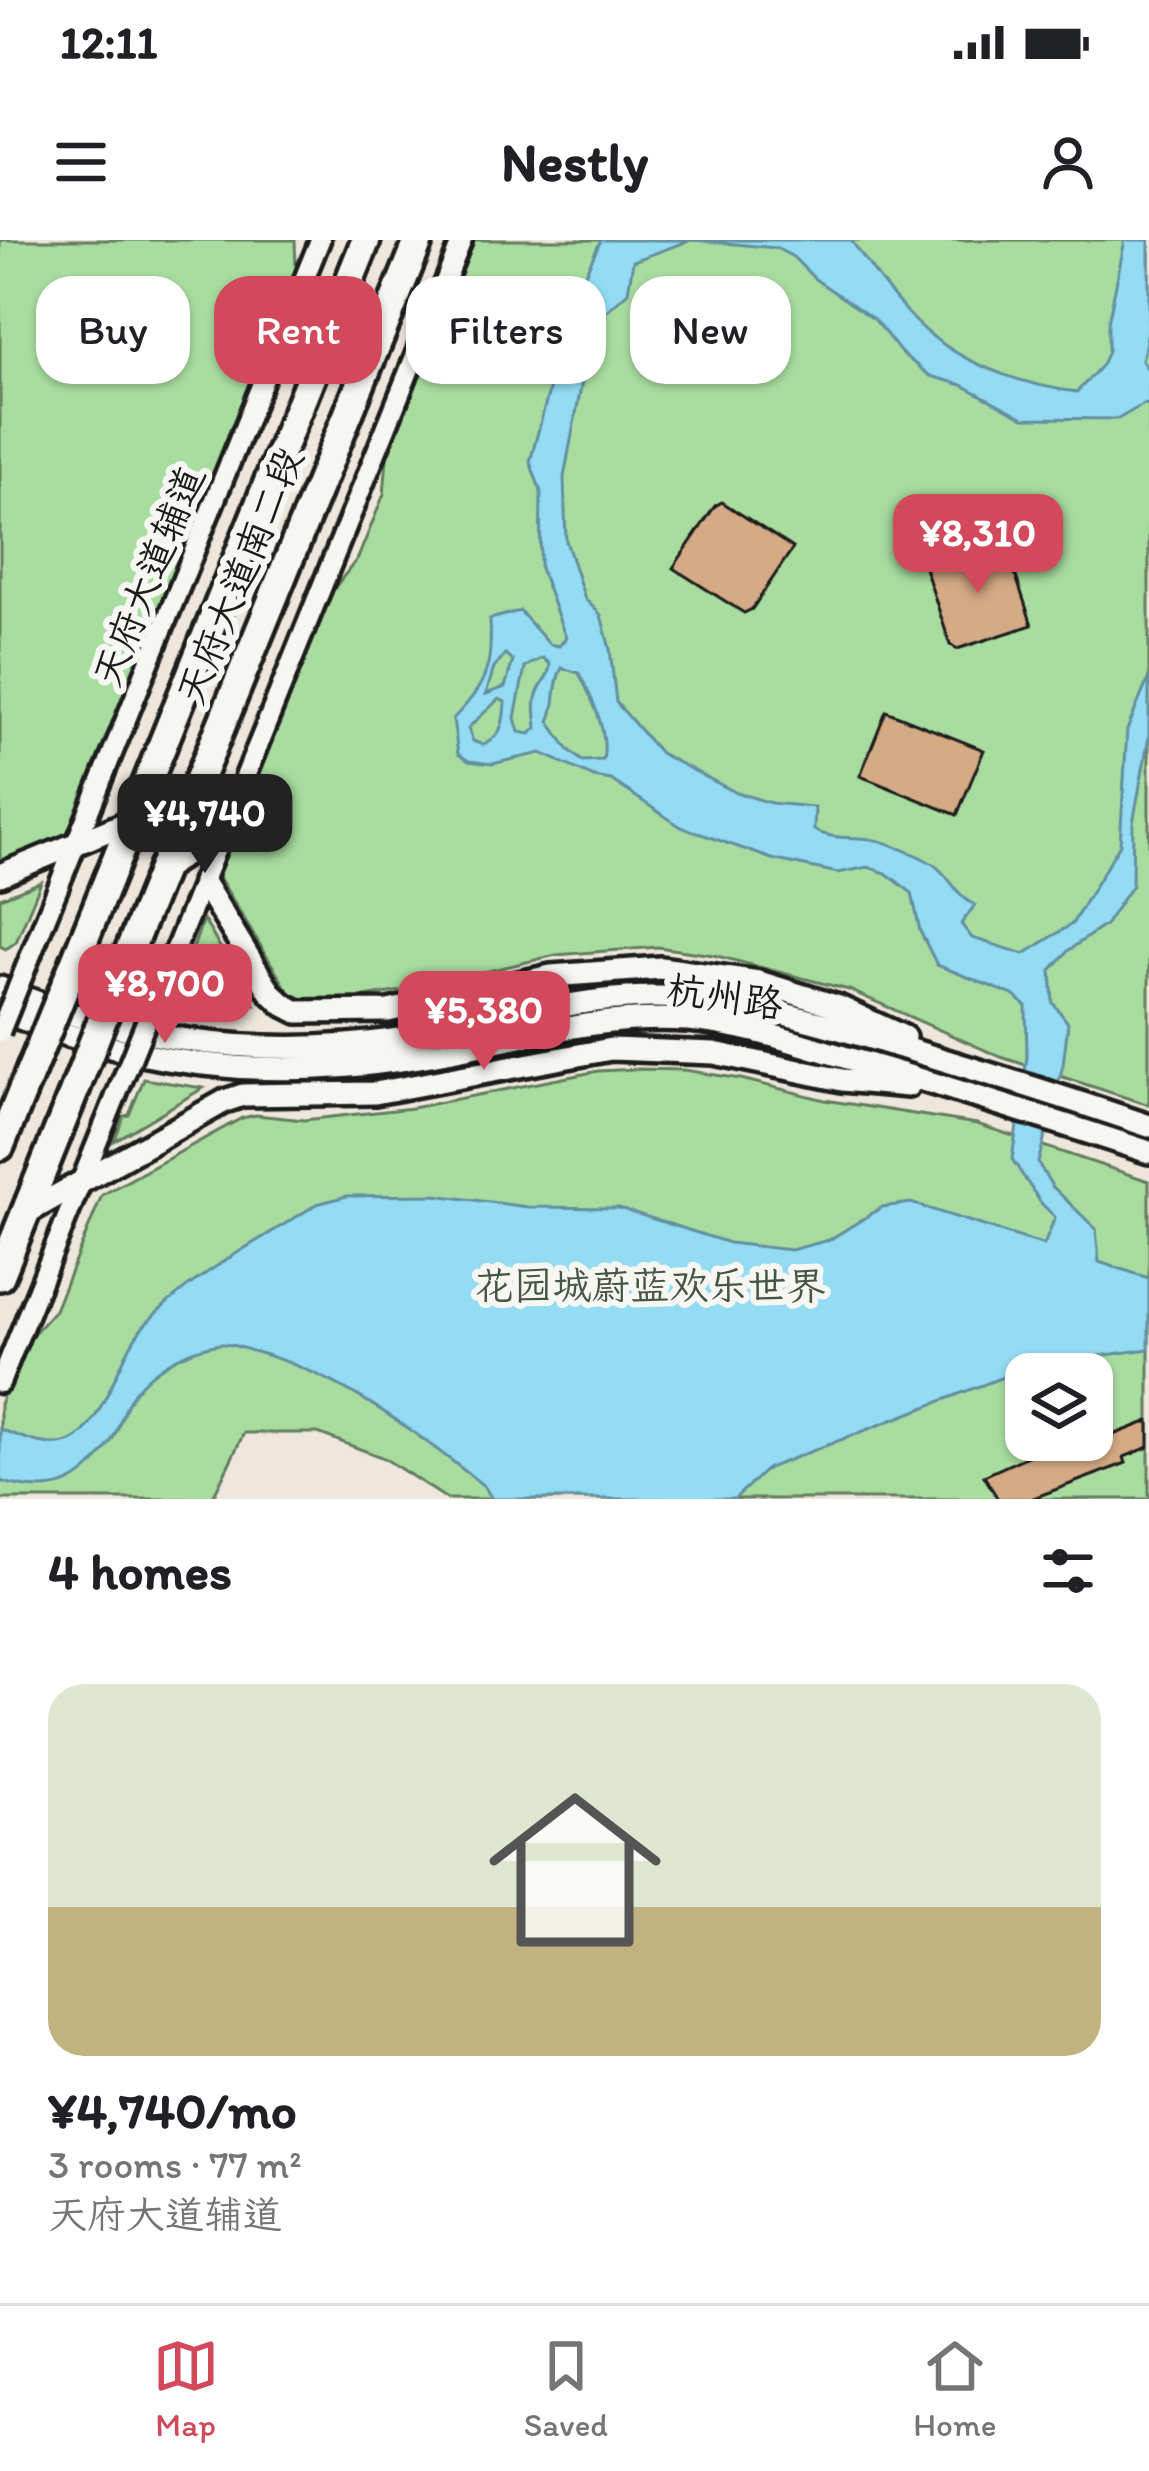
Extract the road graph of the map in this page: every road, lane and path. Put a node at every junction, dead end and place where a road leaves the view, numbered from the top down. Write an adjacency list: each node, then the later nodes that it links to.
1 (320, 240): 7 (street, 天府大道辅道)
2 (366, 240): 5 (highway, 天府大道南二段)
3 (419, 240): 8 (highway, 天府大道南二段)
4 (462, 240): 6 (street)
5 (131, 821): 7 (main road); 17 (highway, 天府大道南二段, bridge)
6 (223, 833): 8 (street); 10 (street)
7 (76, 844): 9 (main road); 13 (street, 天府大道辅道, bridge)
8 (158, 874): 20 (highway, 天府大道南二段, bridge)
9 (0, 875)
10 (203, 882): 14 (main road); 19 (street, bridge)
11 (0, 988): 14 (main road, 杭州路)
12 (0, 1010): 15 (main road, 杭州路)
13 (0, 1032)
14 (964, 1066): 16 (main road, 杭州路)
15 (960, 1090): 18 (main road, 杭州路); 19 (main road)
16 (1149, 1126)
17 (0, 1146)
18 (1149, 1152)
19 (82, 1181): 20 (main road); 22 (street)
20 (28, 1212): 21 (highway, 天府大道南二段)
21 (0, 1276)
22 (0, 1383)

